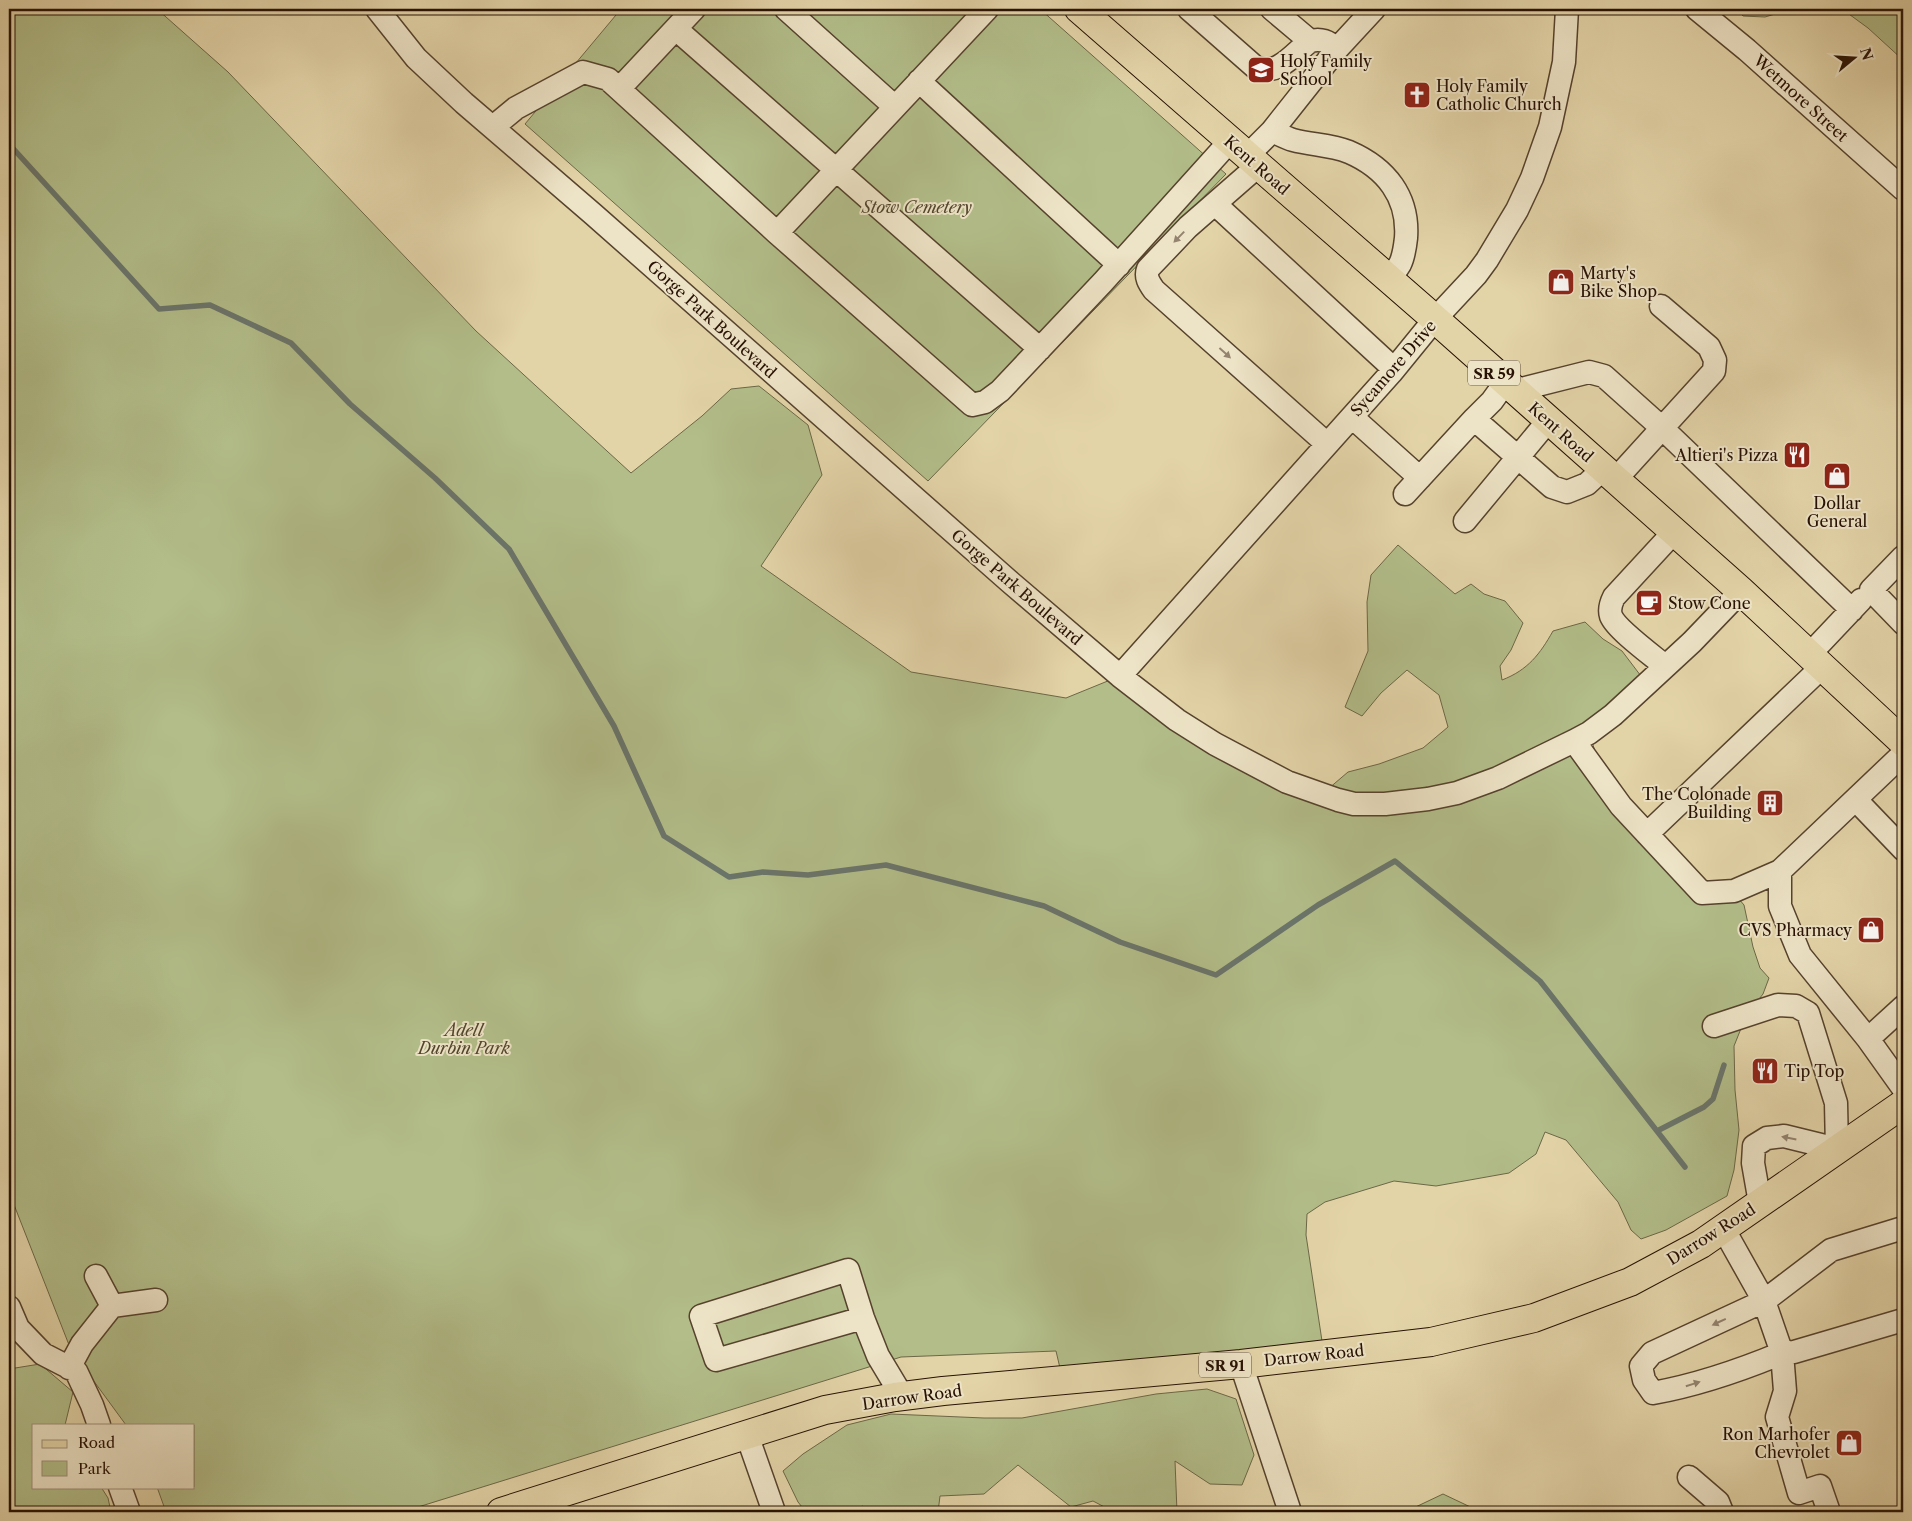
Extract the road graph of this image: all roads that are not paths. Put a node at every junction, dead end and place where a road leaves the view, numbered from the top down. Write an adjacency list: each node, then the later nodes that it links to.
1 (378, 9): 17 (street, Gorge Park Boulevard)
2 (694, 9): 11 (street)
3 (786, 9): 16 (street)
4 (986, 9): 14 (street)
5 (1079, 9): 19 (main road, Kent Road / SR 59)
6 (1189, 9): 12 (street)
7 (1272, 9): 12 (street)
8 (1374, 9): 13 (street)
9 (1567, 9): 27 (street, Sycamore Drive)
10 (1697, 9): 21 (street, Wetmore Street)
11 (676, 29): 15 (street); 20 (street)
12 (1310, 41): 13 (street)
13 (1337, 48): 18 (street)
14 (919, 81): 16 (street); 24 (street)
15 (619, 89): 17 (street); 23 (street)
16 (895, 107): 20 (street)
17 (493, 128): 49 (street, Gorge Park Boulevard)
18 (1272, 131): 19 (street); 25 (street)
19 (1245, 154): 22 (street); 24 (street); 25 (main road, Kent Road / SR 59)
20 (836, 170): 23 (street); 28 (street)
21 (1903, 189)
22 (1215, 204): 29 (street); 35 (street, one-way to 35)
23 (777, 233): 28 (street)
24 (1119, 265): 28 (street)
25 (1389, 280): 27 (main road, Kent Road / SR 59)
26 (1661, 306): 34 (street)
27 (1435, 319): 29 (street, Sycamore Drive); 30 (main road, Kent Road / SR 59)
28 (1040, 348)
29 (1394, 369): 31 (street, Sycamore Drive)
30 (1510, 387): 32 (street); 33 (main road, Kent Road / SR 59); 34 (street)
31 (1352, 417): 35 (street, Sycamore Drive); 38 (street)
32 (1474, 419): 36 (street); 38 (street)
33 (1548, 421): 36 (street); 37 (main road, Kent Road / SR 59)
34 (1662, 428): 37 (street); 45 (street)
35 (1327, 444): 49 (street, Sycamore Drive)
36 (1519, 457): 37 (street); 40 (street)
37 (1609, 475): 41 (main road, Kent Road / SR 59)
38 (1420, 478): 39 (street)
39 (1405, 494)
40 (1464, 521)
41 (1674, 532): 44 (main road, Kent Road / SR 59); 48 (street)
42 (1903, 557): 43 (street)
43 (1871, 590): 45 (street); 46 (street)
44 (1741, 591): 47 (main road, Kent Road / SR 59); 48 (street, Gorge Park Boulevard)
45 (1852, 610): 47 (street)
46 (1903, 623)
47 (1815, 661): 51 (main road, Kent Road / SR 59); 53 (street)
48 (1665, 666): 50 (street, Gorge Park Boulevard)
49 (1120, 676): 50 (street, Gorge Park Boulevard)
50 (1574, 741): 53 (street)
51 (1903, 743): 52 (street)
52 (1856, 800): 54 (street); 55 (street)
53 (1647, 834): 55 (street)
54 (1903, 849)
55 (1780, 871): 58 (street)
56 (1903, 1007): 58 (street)
57 (1714, 1026): 61 (street)
58 (1868, 1039): 59 (street)
59 (1903, 1088)
60 (1903, 1104): 61 (main road, Darrow Road / SR 91)
61 (1837, 1149): 62 (main road, Darrow Road / SR 91); 62 (street, one-way to 62)
62 (1760, 1202): 63 (main road, Darrow Road / SR 91)
63 (1723, 1228): 67 (street); 73 (main road, Darrow Road / SR 91)
64 (1903, 1228): 67 (street)
65 (96, 1276): 68 (street)
66 (156, 1300): 68 (street)
67 (1764, 1301): 72 (street); 72 (street, one-way to 72)
68 (112, 1306): 74 (street)
69 (9, 1307): 74 (street)
70 (863, 1318): 70 (street); 75 (street)
71 (1903, 1320): 72 (street)
72 (1782, 1352): 85 (street)
73 (1241, 1364): 75 (main road, Darrow Road / SR 91); 83 (street)
74 (69, 1368): 76 (street)
75 (902, 1396): 77 (main road, Darrow Road / SR 91)
76 (99, 1424)
77 (747, 1435): 81 (main road, Darrow Road / SR 91); 82 (street)
78 (1689, 1477): 84 (street)
79 (120, 1488): 80 (street)
80 (129, 1512)
81 (501, 1512)
82 (774, 1512)
83 (1290, 1512)
84 (1722, 1512)
85 (1829, 1512)

